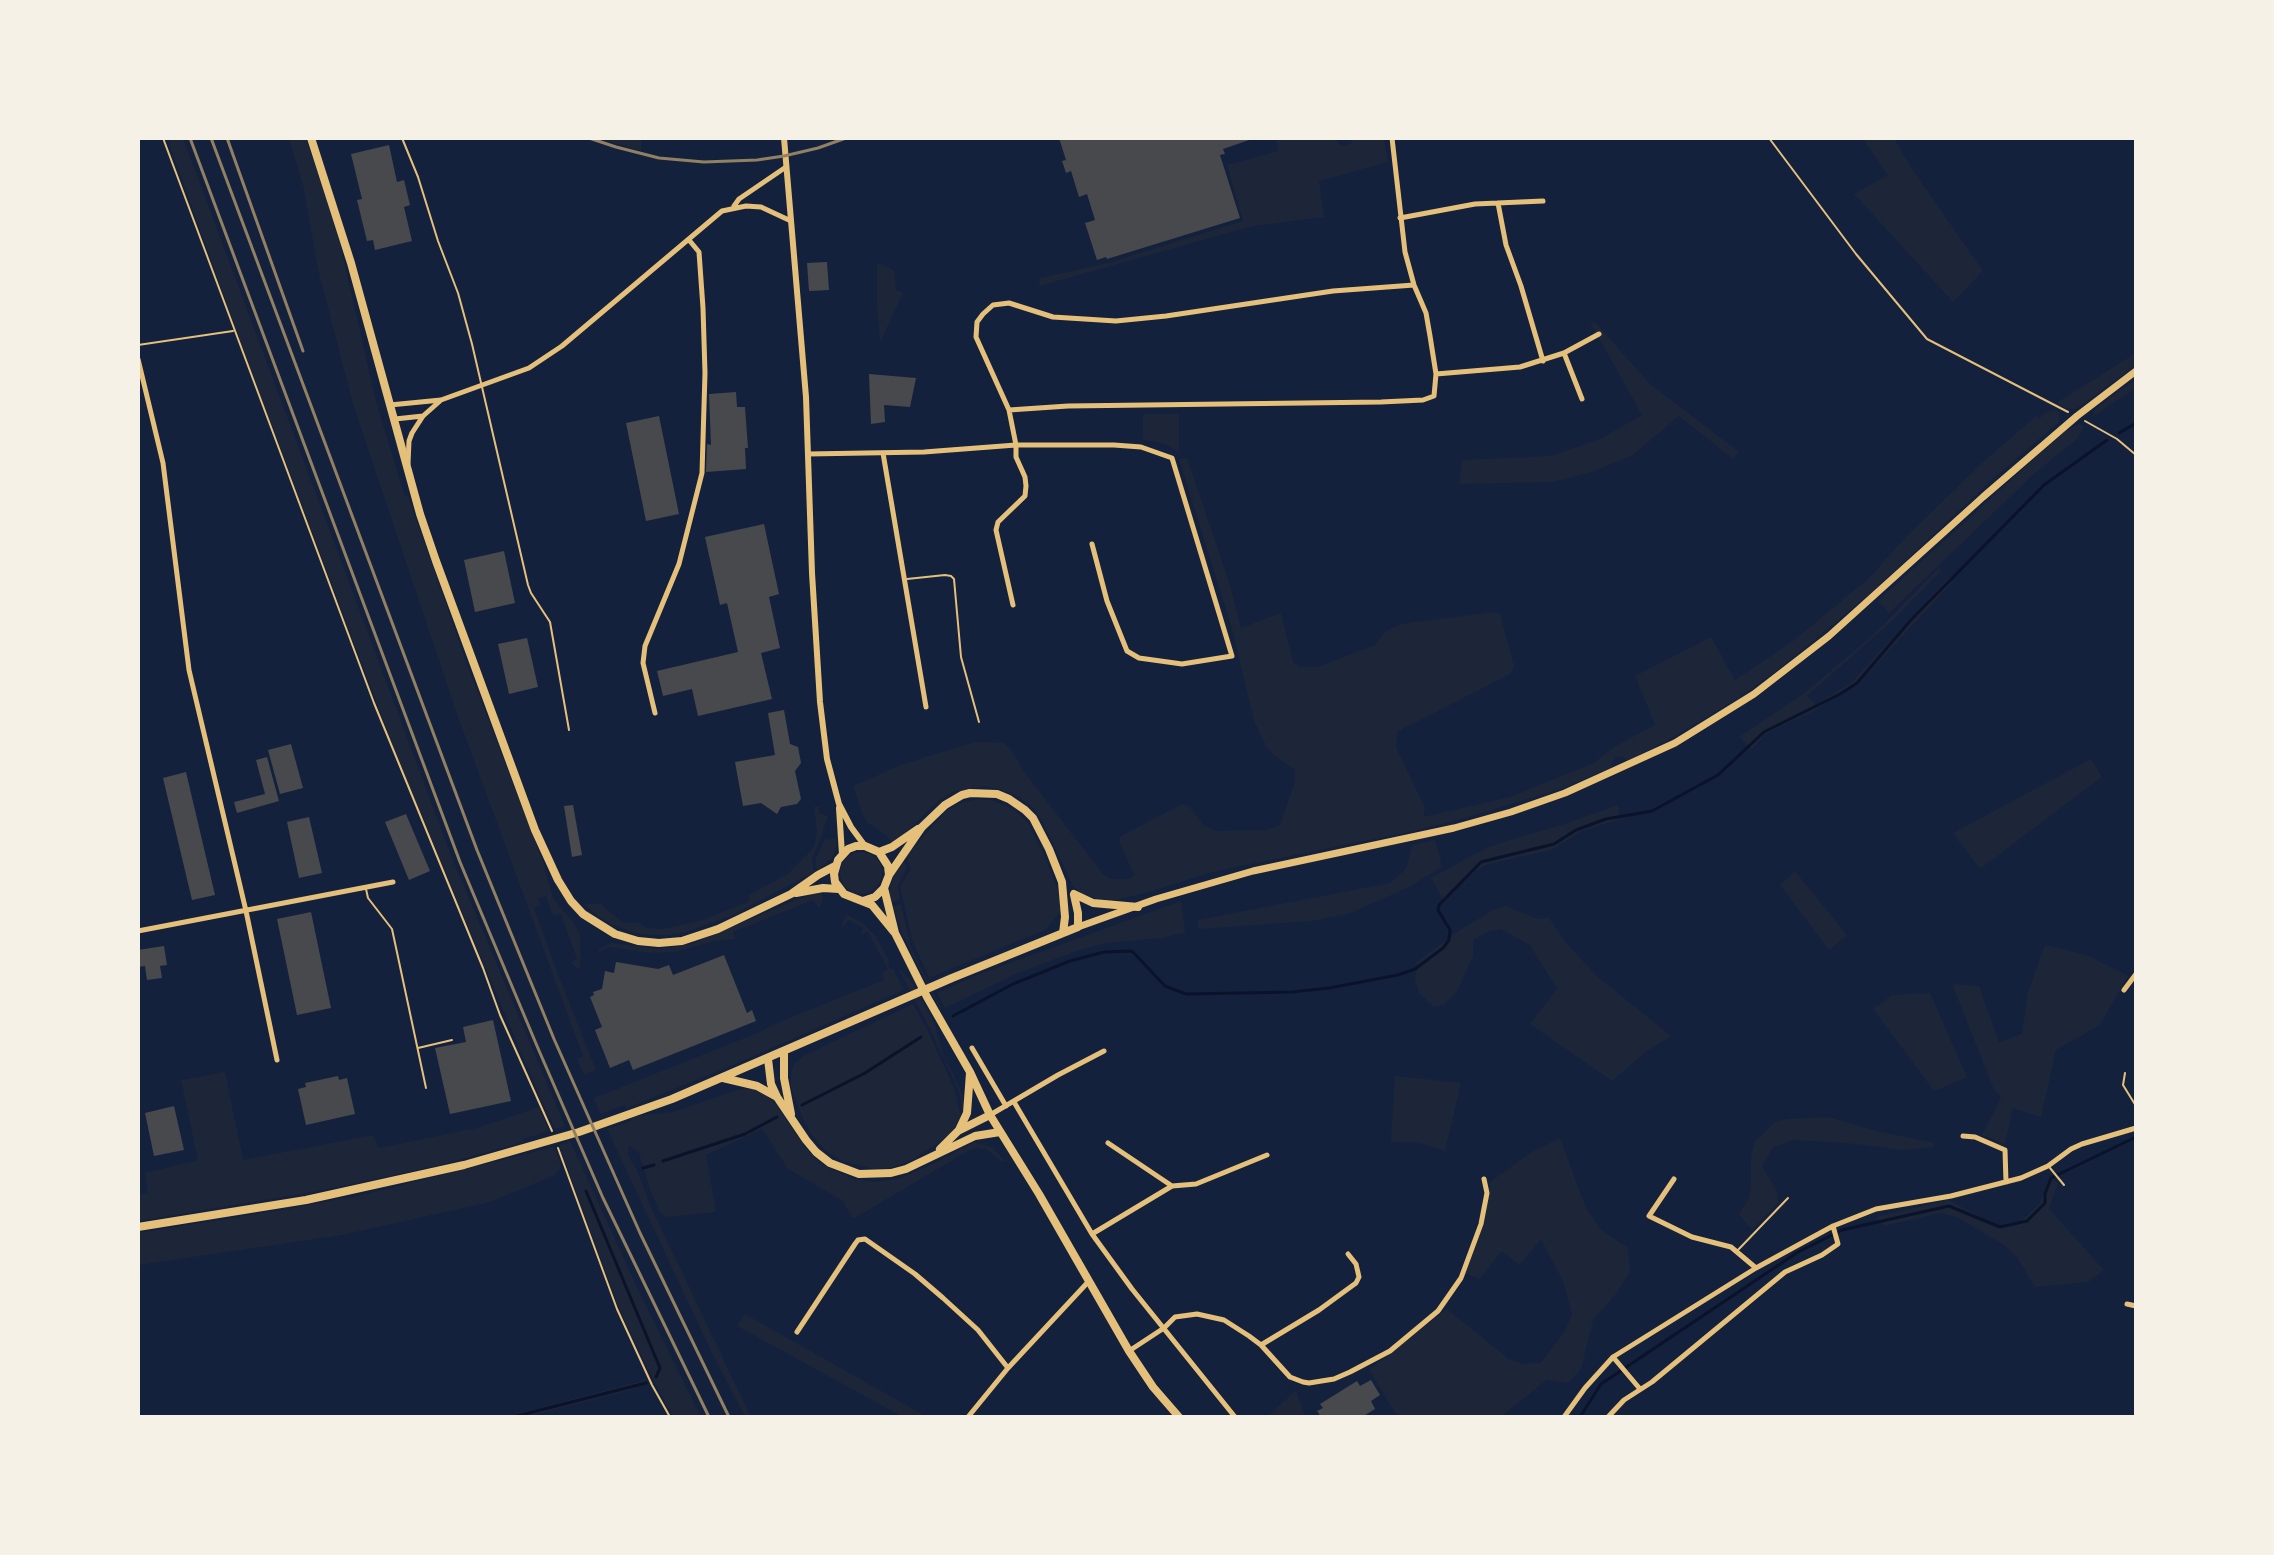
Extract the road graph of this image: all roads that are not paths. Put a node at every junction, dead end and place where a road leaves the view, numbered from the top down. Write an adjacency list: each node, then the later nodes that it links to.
1 (311, 138): 22 (main road)
2 (402, 138): 19 (lane)
3 (784, 138): 5 (street)
4 (1392, 138): 9 (street)
5 (786, 167): 8 (street); 10 (street)
6 (1543, 201): 7 (street)
7 (1498, 203): 9 (street); 16 (street)
8 (734, 207): 10 (street); 11 (street)
9 (1400, 218): 12 (street)
10 (791, 221): 28 (street)
11 (689, 240): 19 (street); 34 (street)
12 (1414, 285): 18 (street); 23 (street)
13 (1599, 334): 14 (street)
14 (1564, 353): 16 (street); 20 (street)
15 (138, 359): 53 (street)
16 (1543, 361): 18 (street)
17 (2136, 371): 52 (main road)
18 (1436, 374): 23 (street)
19 (481, 385): 21 (street); 36 (lane)
20 (1582, 399)
21 (441, 400): 22 (street); 24 (street)
22 (390, 405): 25 (main road)
23 (1009, 410): 26 (street)
24 (423, 416): 25 (street); 29 (street)
25 (394, 419): 29 (main road)
26 (1016, 445): 27 (street); 30 (street); 32 (street)
27 (883, 453): 28 (street); 31 (street)
28 (808, 454): 37 (street)
29 (408, 472): 49 (main road)
30 (1092, 544)
31 (903, 579): 33 (street); 35 (lane)
32 (1013, 605)
33 (926, 707)
34 (655, 713)
35 (979, 722)
36 (569, 730)
37 (839, 804): 39 (street); 41 (street)
38 (922, 827): 40 (main road); 43 (main road); 45 (main road)
39 (865, 846): 40 (main road); 41 (main road)
40 (879, 852): 43 (main road)
41 (842, 854): 42 (main road)
42 (835, 866): 48 (main road); 49 (main road)
43 (889, 875): 47 (main road)
44 (393, 882): 46 (street)
45 (1062, 882): 50 (main road); 57 (main road)
46 (366, 887): 53 (street); 61 (lane)
47 (884, 888): 51 (main road); 56 (main road)
48 (839, 889): 49 (main road); 51 (main road)
49 (791, 894)
50 (1074, 895): 52 (main road); 54 (main road)
51 (863, 901): 56 (main road)
52 (1138, 907): 54 (main road)
53 (246, 911): 55 (street); 66 (street)
54 (1078, 927): 57 (main road)
55 (138, 931)
56 (895, 933): 67 (main road)
57 (1063, 933): 64 (main road)
58 (2136, 974): 59 (street)
59 (2124, 990)
60 (452, 1040): 61 (lane)
61 (417, 1048): 70 (lane)
62 (972, 1048): 73 (street)
63 (1104, 1051): 72 (street)
64 (784, 1052): 65 (main road); 76 (main road)
65 (768, 1059): 69 (main road); 71 (main road)
66 (277, 1060)
67 (970, 1072): 75 (main road); 78 (main road)
68 (2125, 1073): 74 (lane)
69 (723, 1078): 71 (main road); 92 (main road)
70 (426, 1088)
71 (777, 1097): 76 (main road)
72 (1014, 1102): 73 (street); 93 (street)
73 (1006, 1106): 75 (street)
74 (2136, 1106)
75 (990, 1115): 78 (main road); 79 (main road)
76 (792, 1118): 82 (main road)
77 (2136, 1128): 84 (street)
78 (958, 1131): 82 (main road)
79 (1000, 1132): 82 (main road); 97 (main road)
80 (1963, 1136): 87 (street)
81 (1108, 1143): 89 (street)
82 (933, 1155)
83 (1267, 1155): 89 (street)
84 (2048, 1166): 87 (street); 88 (lane)
85 (1484, 1179): 102 (street)
86 (1674, 1179): 94 (street)
87 (2006, 1182): 91 (street)
88 (2064, 1185)
89 (1172, 1186): 93 (street)
90 (1788, 1198): 94 (lane)
91 (1833, 1226): 96 (street); 106 (street)
92 (138, 1227)
93 (1092, 1234): 100 (street)
94 (1737, 1252): 96 (street)
95 (1348, 1254): 102 (street)
96 (1756, 1268): 104 (street)
97 (1089, 1281): 103 (main road); 105 (street)
98 (2127, 1304): 99 (street)
99 (2136, 1306)
100 (1164, 1328): 102 (street); 103 (street); 109 (street)
101 (797, 1332): 105 (street)
102 (1261, 1345)
103 (1129, 1351): 108 (main road)
104 (1613, 1357): 106 (street); 110 (street)
105 (1008, 1368): 107 (street)
106 (1640, 1389): 111 (street)
107 (968, 1417)
108 (1179, 1417)
109 (1235, 1417)
110 (1564, 1417)
111 (1608, 1417)

